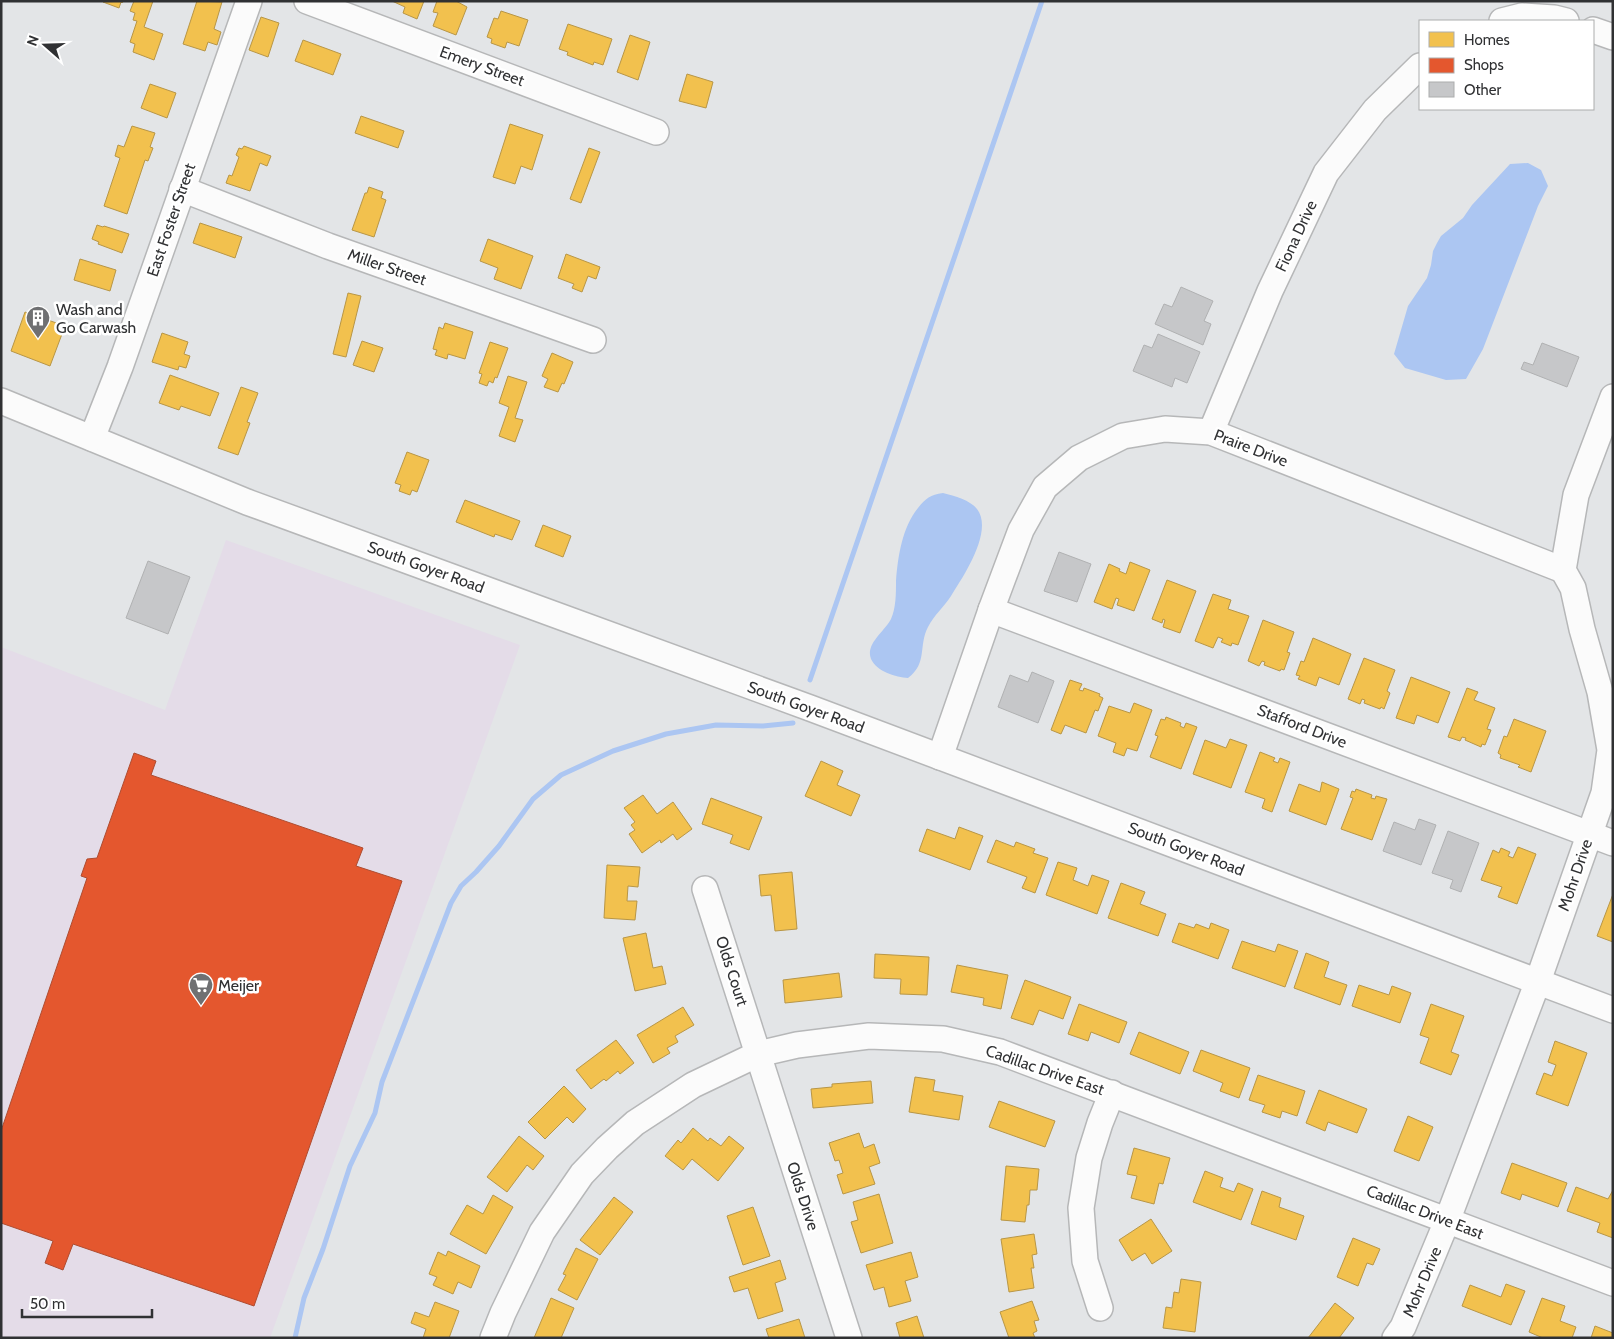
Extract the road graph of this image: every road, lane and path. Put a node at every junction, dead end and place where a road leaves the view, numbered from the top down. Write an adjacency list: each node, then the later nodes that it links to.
1 (249, 1): 9 (street, East Foster Street)
2 (307, 1): 8 (street, Emery Street)
3 (1506, 20): 4 (street)
4 (1562, 20)
5 (1594, 30): 6 (street)
6 (1613, 37)
7 (1419, 67): 13 (street, Fiona Drive)
8 (656, 132)
9 (182, 189): 10 (street, Miller Street); 14 (street, East Foster Street)
10 (594, 340)
11 (1613, 397): 15 (street)
12 (1, 400): 14 (street, South Goyer Road)
13 (1211, 432): 15 (street, Praire Drive); 16 (street, Praire Drive)
14 (92, 438): 17 (street, South Goyer Road)
15 (1563, 570): 18 (street, Mohr Drive)
16 (992, 610): 17 (street, Praire Drive); 18 (street, Stafford Drive)
17 (940, 757): 21 (street, South Goyer Road)
18 (1589, 834): 19 (street, Stafford Drive); 21 (street, Mohr Drive)
19 (1613, 843)
20 (705, 889): 23 (street, Olds Court)
21 (1538, 981): 22 (street, South Goyer Road); 25 (street, Mohr Drive)
22 (1613, 1010)
23 (758, 1054): 24 (street, Cadillac Drive East); 28 (street, Cadillac Drive East); 29 (street, Olds Drive)
24 (1112, 1093): 25 (street, Cadillac Drive East); 27 (street)
25 (1447, 1221): 26 (street, Cadillac Drive East); 30 (street, Mohr Drive)
26 (1613, 1283)
27 (1100, 1308)
28 (493, 1338)
29 (849, 1338)
30 (1395, 1338)

